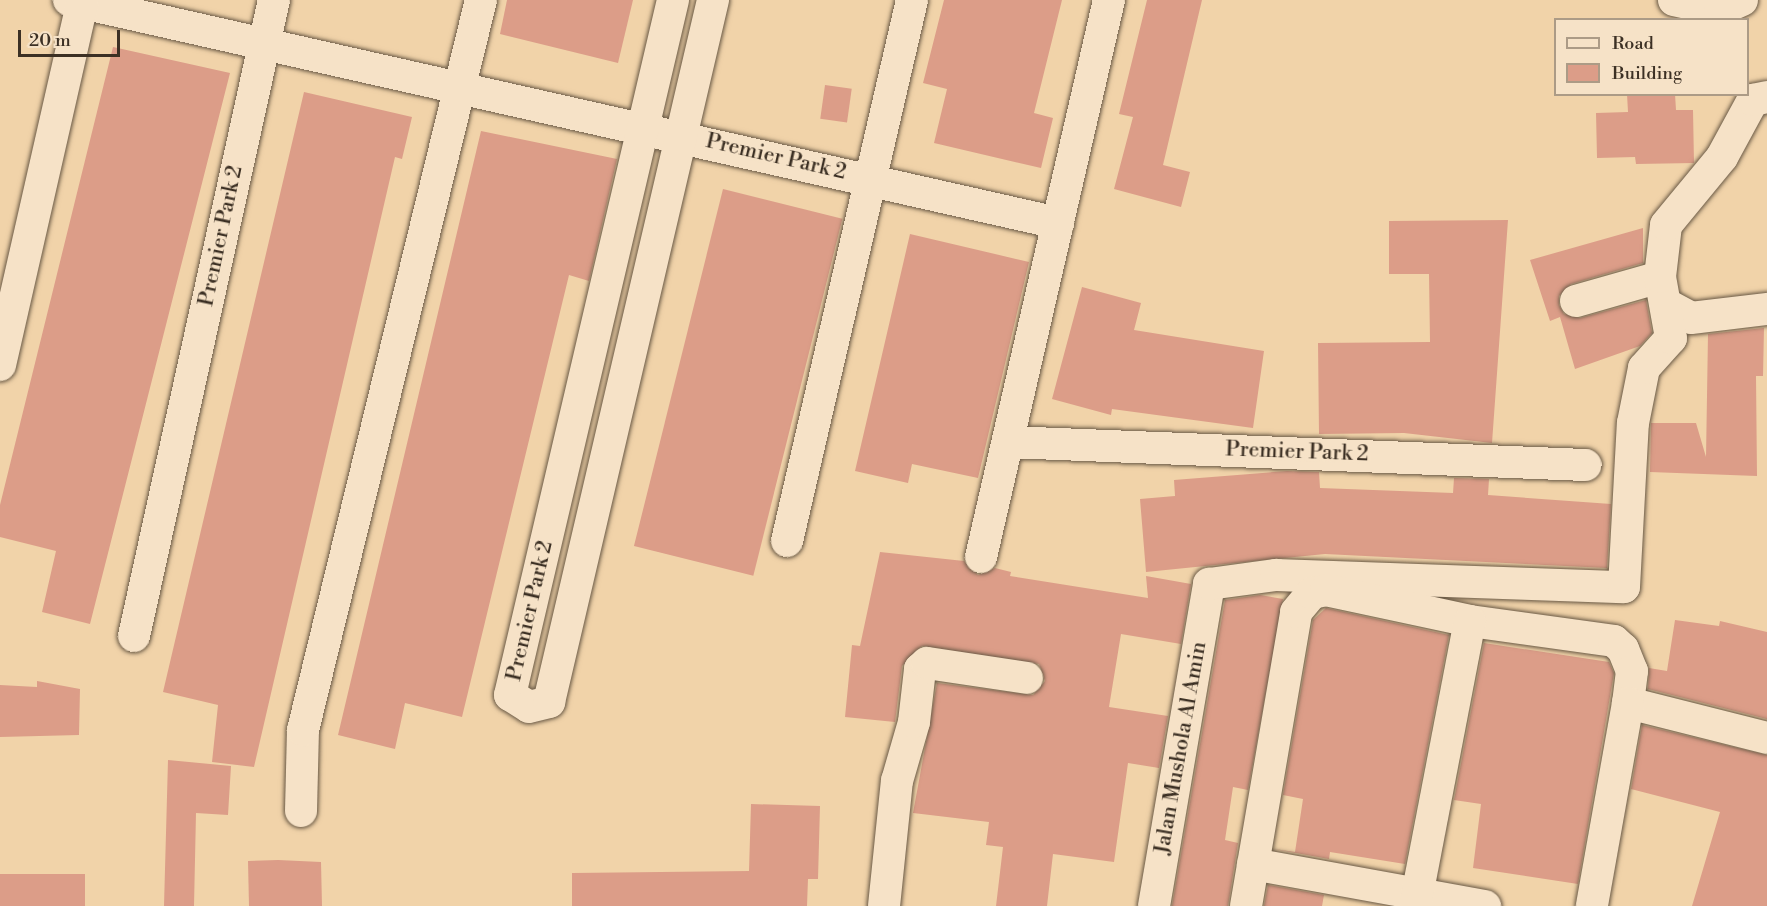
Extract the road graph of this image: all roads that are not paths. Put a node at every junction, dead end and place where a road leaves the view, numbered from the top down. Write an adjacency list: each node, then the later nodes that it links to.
1 (274, 0): 10 (street, Premier Park 2)
2 (481, 0): 11 (street)
3 (673, 0): 13 (street, Premier Park 2)
4 (713, 0): 14 (street, Premier Park 2)
5 (912, 0): 15 (street, Premier Park 2)
6 (1109, 0): 16 (street)
7 (1674, 0): 9 (street)
8 (78, 1): 10 (street, Premier Park 2); 20 (street, Premier Park 2)
9 (1728, 3)
10 (262, 46): 11 (street, Premier Park 2); 26 (street, Premier Park 2)
11 (459, 92): 13 (street, Premier Park 2); 30 (street)
12 (1767, 97): 17 (street)
13 (644, 128): 14 (street, Premier Park 2); 14 (street, Premier Park 2)
14 (680, 136): 15 (street, Premier Park 2)
15 (871, 179): 16 (street, Premier Park 2); 23 (street, Premier Park 2)
16 (1058, 223): 21 (street)
17 (1663, 291): 18 (street); 19 (street); 34 (street, Jalan Mushola Al Amin)
18 (1576, 302)
19 (1767, 309)
20 (0, 365)
21 (1008, 442): 22 (street, Premier Park 2); 24 (street)
22 (1586, 465)
23 (787, 541)
24 (981, 557)
25 (1470, 621): 28 (street); 31 (street); 32 (street)
26 (134, 636)
27 (1027, 678): 33 (street)
28 (1628, 703): 29 (street); 37 (street)
29 (1767, 738)
30 (301, 811)
31 (1253, 864): 32 (street); 35 (street)
32 (1416, 900): 36 (street)
33 (884, 906)
34 (1154, 906)
35 (1246, 906)
36 (1485, 906)
37 (1592, 906)

